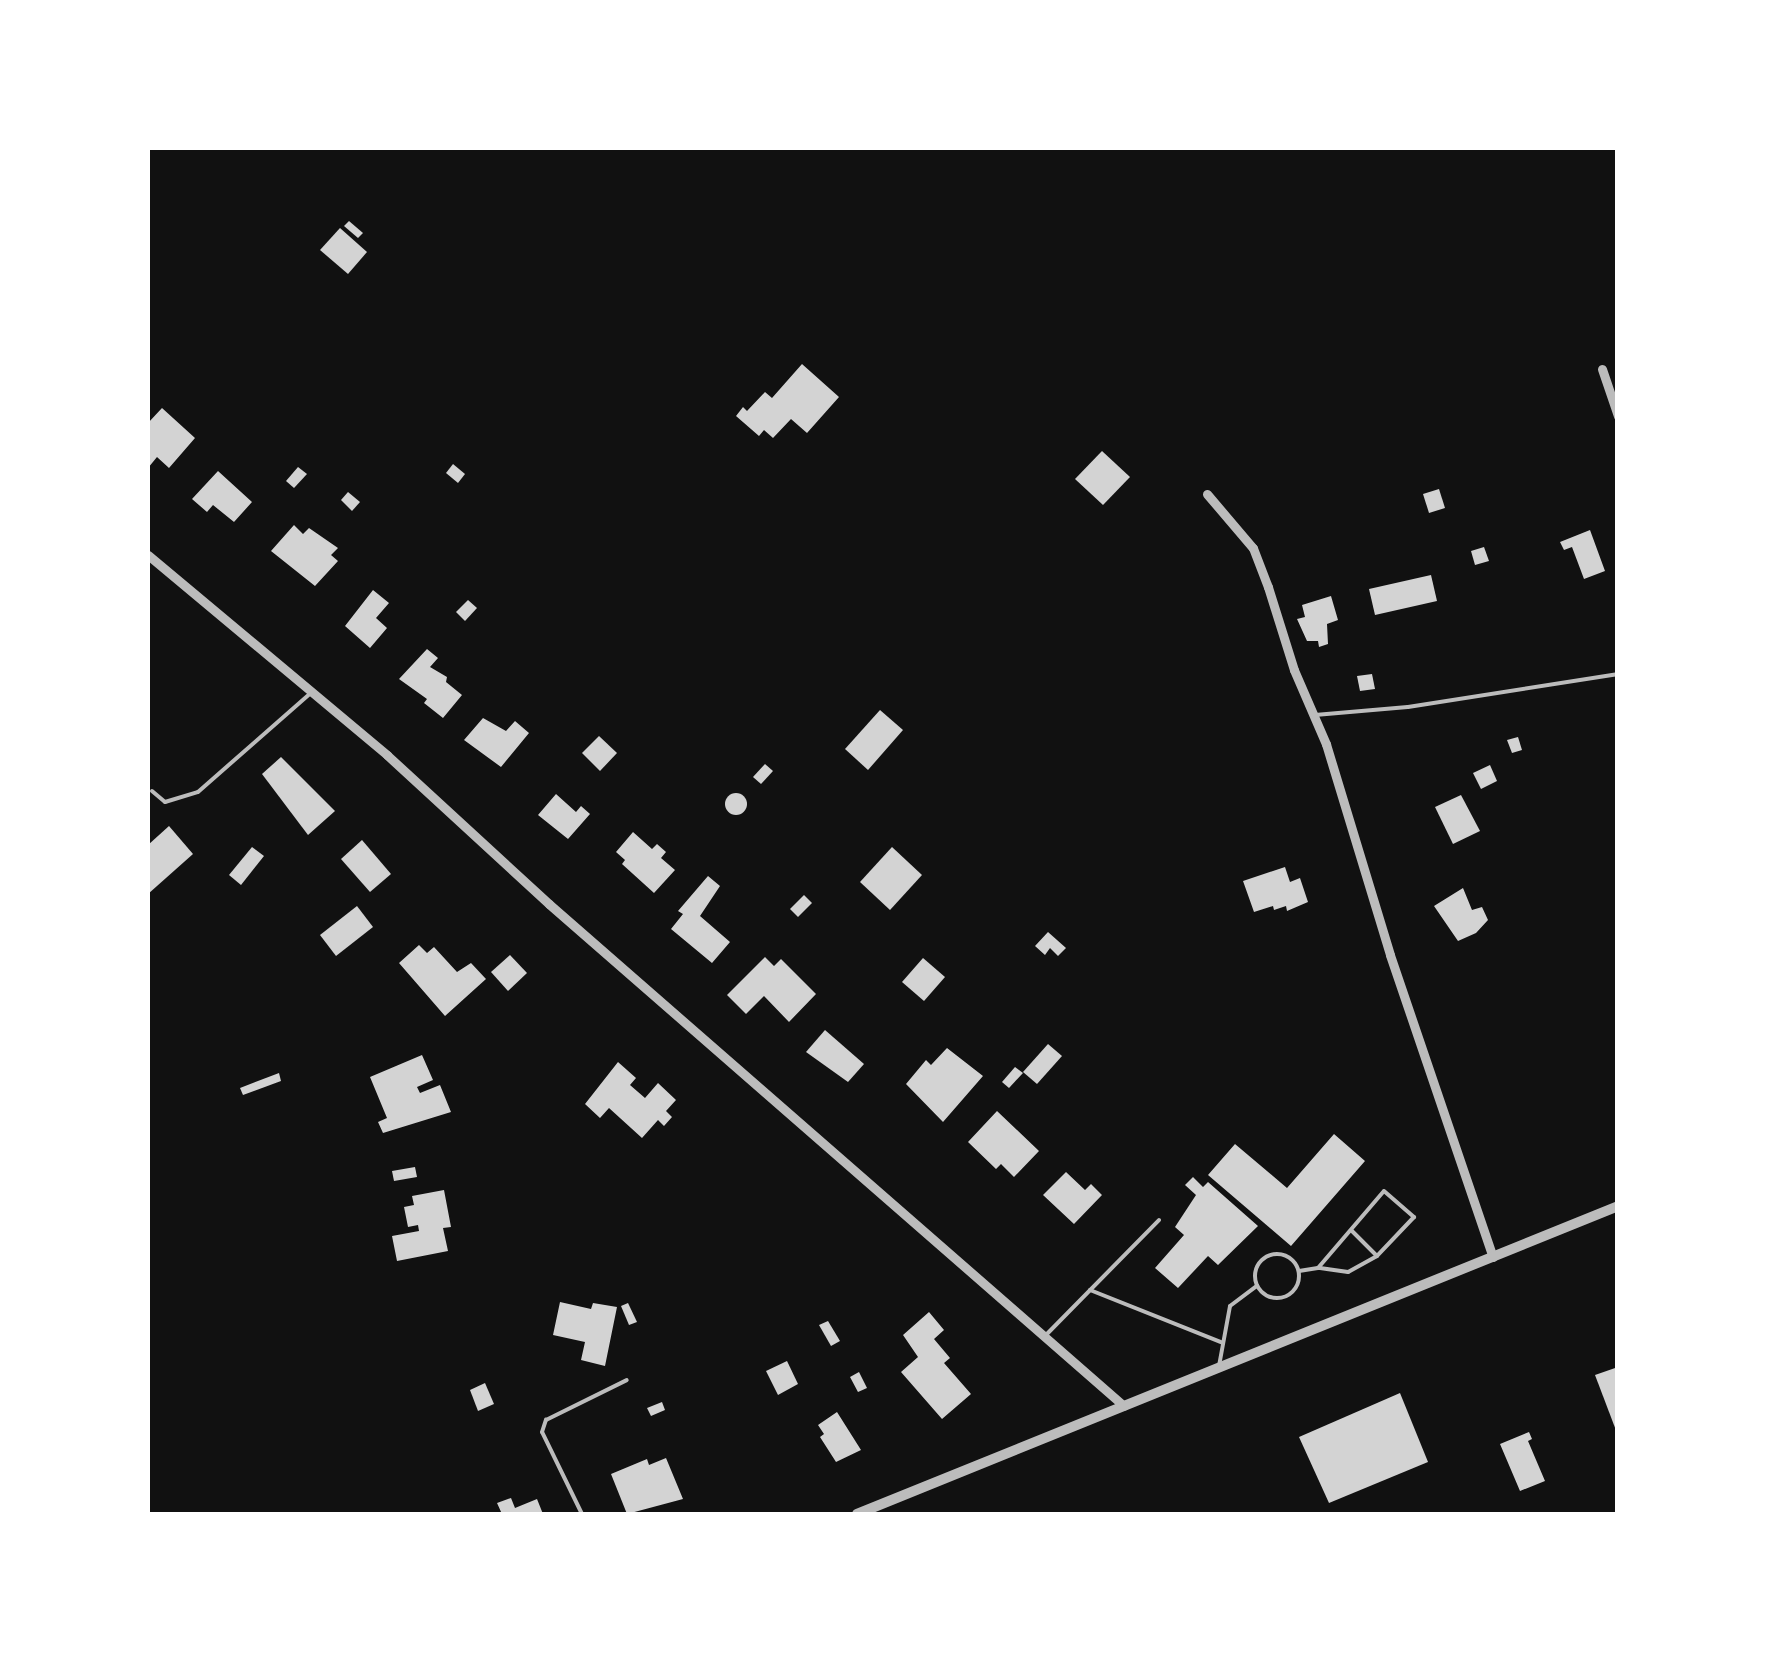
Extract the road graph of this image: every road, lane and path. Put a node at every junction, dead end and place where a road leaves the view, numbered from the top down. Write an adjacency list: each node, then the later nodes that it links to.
1 (1602, 369): 2 (street)
2 (1618, 416)
3 (1208, 494): 7 (street)
4 (148, 555): 6 (street)
5 (1618, 674): 7 (lane)
6 (312, 692): 8 (lane); 18 (street)
7 (1313, 715): 13 (street)
8 (152, 791)
9 (1618, 1206): 13 (street)
10 (1159, 1220): 17 (lane)
11 (1351, 1230): 12 (lane); 12 (lane); 14 (lane)
12 (1377, 1256): 14 (lane)
13 (1493, 1257): 20 (street)
14 (1318, 1268): 15 (lane)
15 (1299, 1272): 16 (lane); 16 (lane)
16 (1258, 1286): 19 (lane)
17 (1090, 1290): 18 (lane); 19 (lane)
18 (1044, 1336): 22 (street)
19 (1224, 1344): 20 (lane)
20 (1219, 1368): 22 (street)
21 (627, 1380): 23 (lane)
22 (1124, 1406): 24 (street)
23 (582, 1514)
24 (857, 1514)

